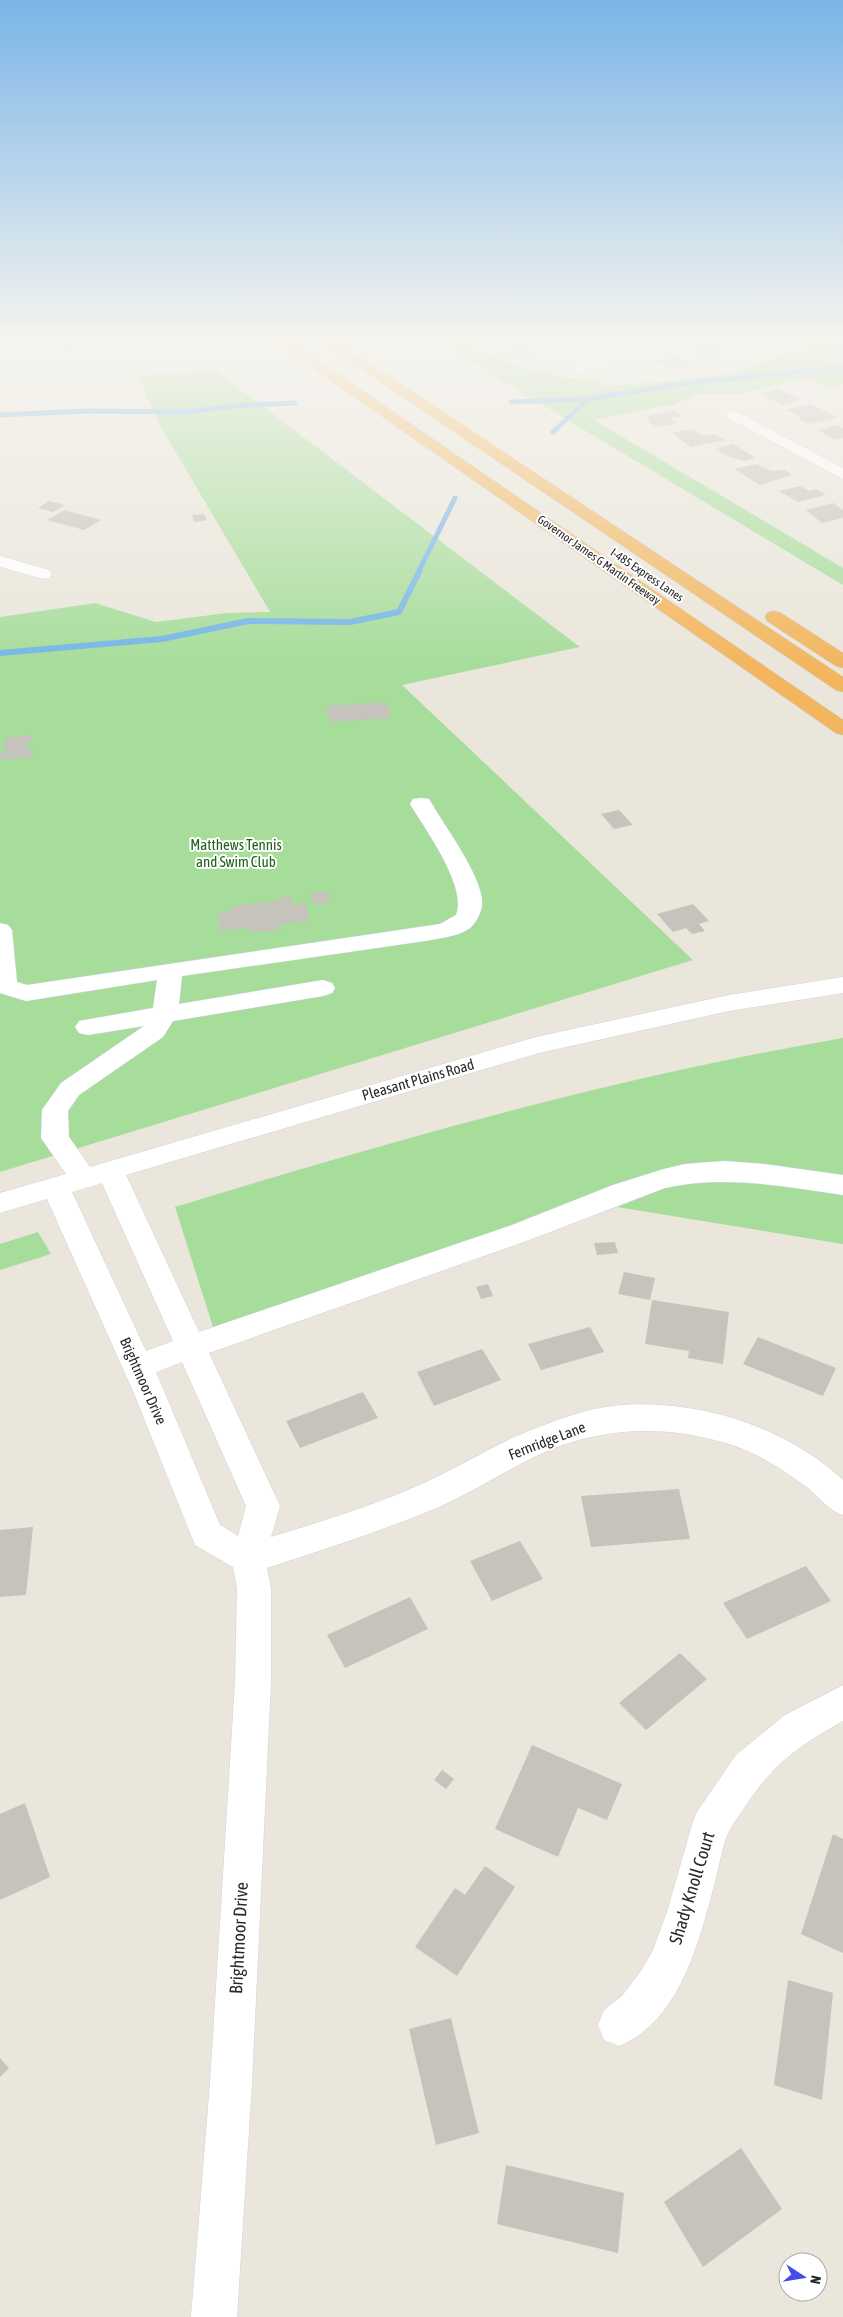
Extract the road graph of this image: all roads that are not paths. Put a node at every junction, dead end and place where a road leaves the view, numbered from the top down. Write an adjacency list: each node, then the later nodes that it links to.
1 (437, 449): 16 (highway, Governor James G Martin Freeway)
2 (462, 449): 13 (highway, I-485 Express Lanes)
3 (489, 449): 8 (highway, I-485 Express Lanes)
4 (516, 449): 7 (highway)
5 (797, 449): 6 (street)
6 (843, 474)
7 (565, 481)
8 (605, 527): 11 (highway); 15 (highway, I-485 Express Lanes)
9 (0, 561): 10 (street)
10 (43, 574)
11 (732, 591)
12 (757, 606): 14 (highway)
13 (714, 620)
14 (843, 662)
15 (843, 686)
16 (843, 728)
17 (421, 804): 19 (street)
18 (0, 930): 19 (street)
19 (170, 970): 22 (street)
20 (843, 985): 24 (street, Pleasant Plains Road)
21 (324, 988): 22 (street)
22 (165, 1013): 23 (street); 24 (street, Brightmoor Drive)
23 (88, 1027)
24 (97, 1174): 26 (street, Pleasant Plains Road); 28 (street, Brightmoor Drive)
25 (843, 1185): 28 (street)
26 (55, 1186): 27 (street, Pleasant Plains Road); 29 (street, Brightmoor Drive)
27 (0, 1203)
28 (190, 1347): 29 (street); 31 (street, Brightmoor Drive)
29 (137, 1366): 31 (street, Brightmoor Drive)
30 (843, 1501): 31 (street, Fernridge Lane)
31 (248, 1560): 34 (street, Brightmoor Drive)
32 (843, 1702): 33 (street, Shady Knoll Court)
33 (619, 2025)
34 (214, 2317)

